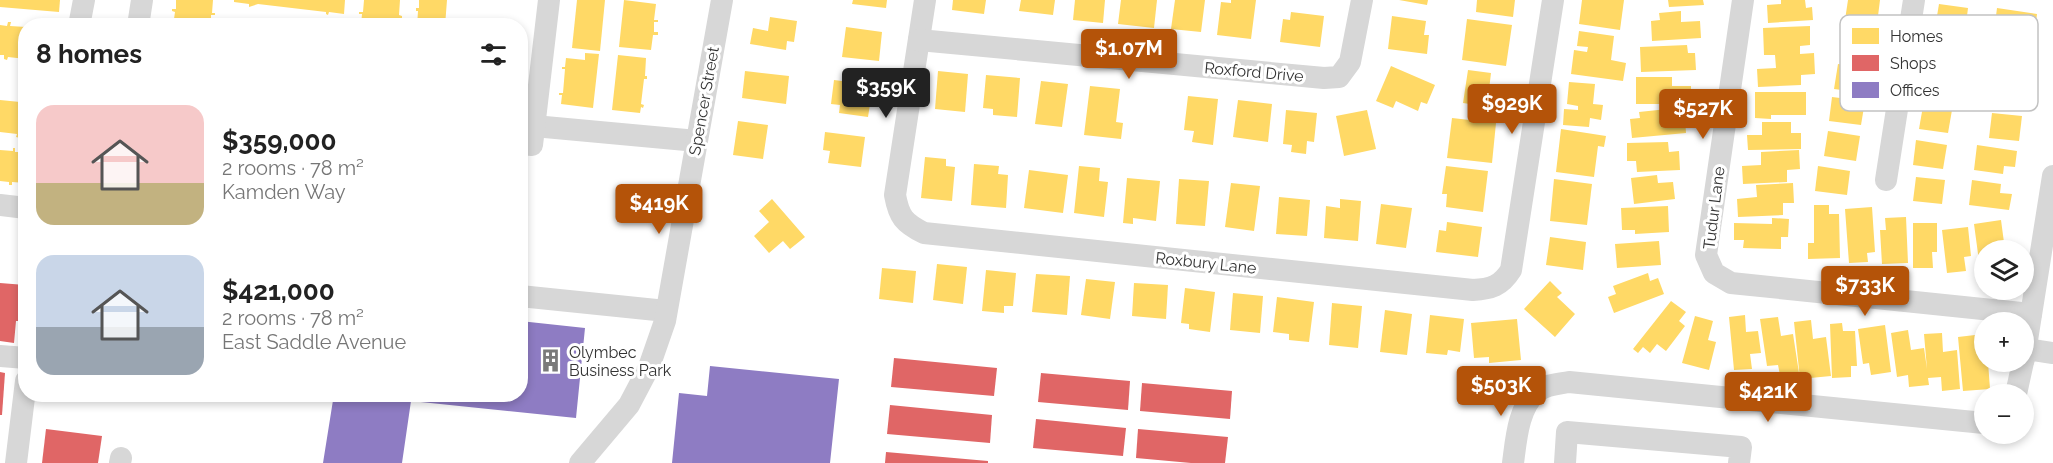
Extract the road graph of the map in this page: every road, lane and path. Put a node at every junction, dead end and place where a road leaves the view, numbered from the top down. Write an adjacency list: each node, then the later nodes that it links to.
1 (84, 0): 11 (street)
2 (142, 0): 12 (street)
3 (549, 0): 15 (street)
4 (722, 0): 17 (street, Spencer Street)
5 (925, 0): 13 (street)
6 (1362, 0): 13 (street, Roxford Drive)
7 (1553, 0): 13 (street, Roxbury Lane)
8 (1743, 0): 24 (street, Tudur Lane)
9 (1914, 0): 10 (street)
10 (1912, 15)
11 (81, 18)
12 (139, 18)
13 (919, 40)
14 (1897, 111): 19 (street)
15 (528, 129)
16 (528, 135): 17 (street)
17 (697, 141): 23 (street, Spencer Street)
18 (2053, 176): 25 (street)
19 (1886, 180)
20 (0, 205): 21 (street)
21 (18, 207)
22 (528, 297): 23 (street)
23 (666, 311): 34 (street, Spencer Street)
24 (2011, 312)
25 (2031, 312)
26 (2053, 353): 28 (street)
27 (0, 356): 29 (street)
28 (2034, 356)
29 (18, 357)
30 (21, 402): 32 (street)
31 (1974, 422): 35 (street)
32 (11, 449)
33 (1729, 457): 36 (street)
34 (580, 463)
35 (1513, 463)
36 (1565, 463)

